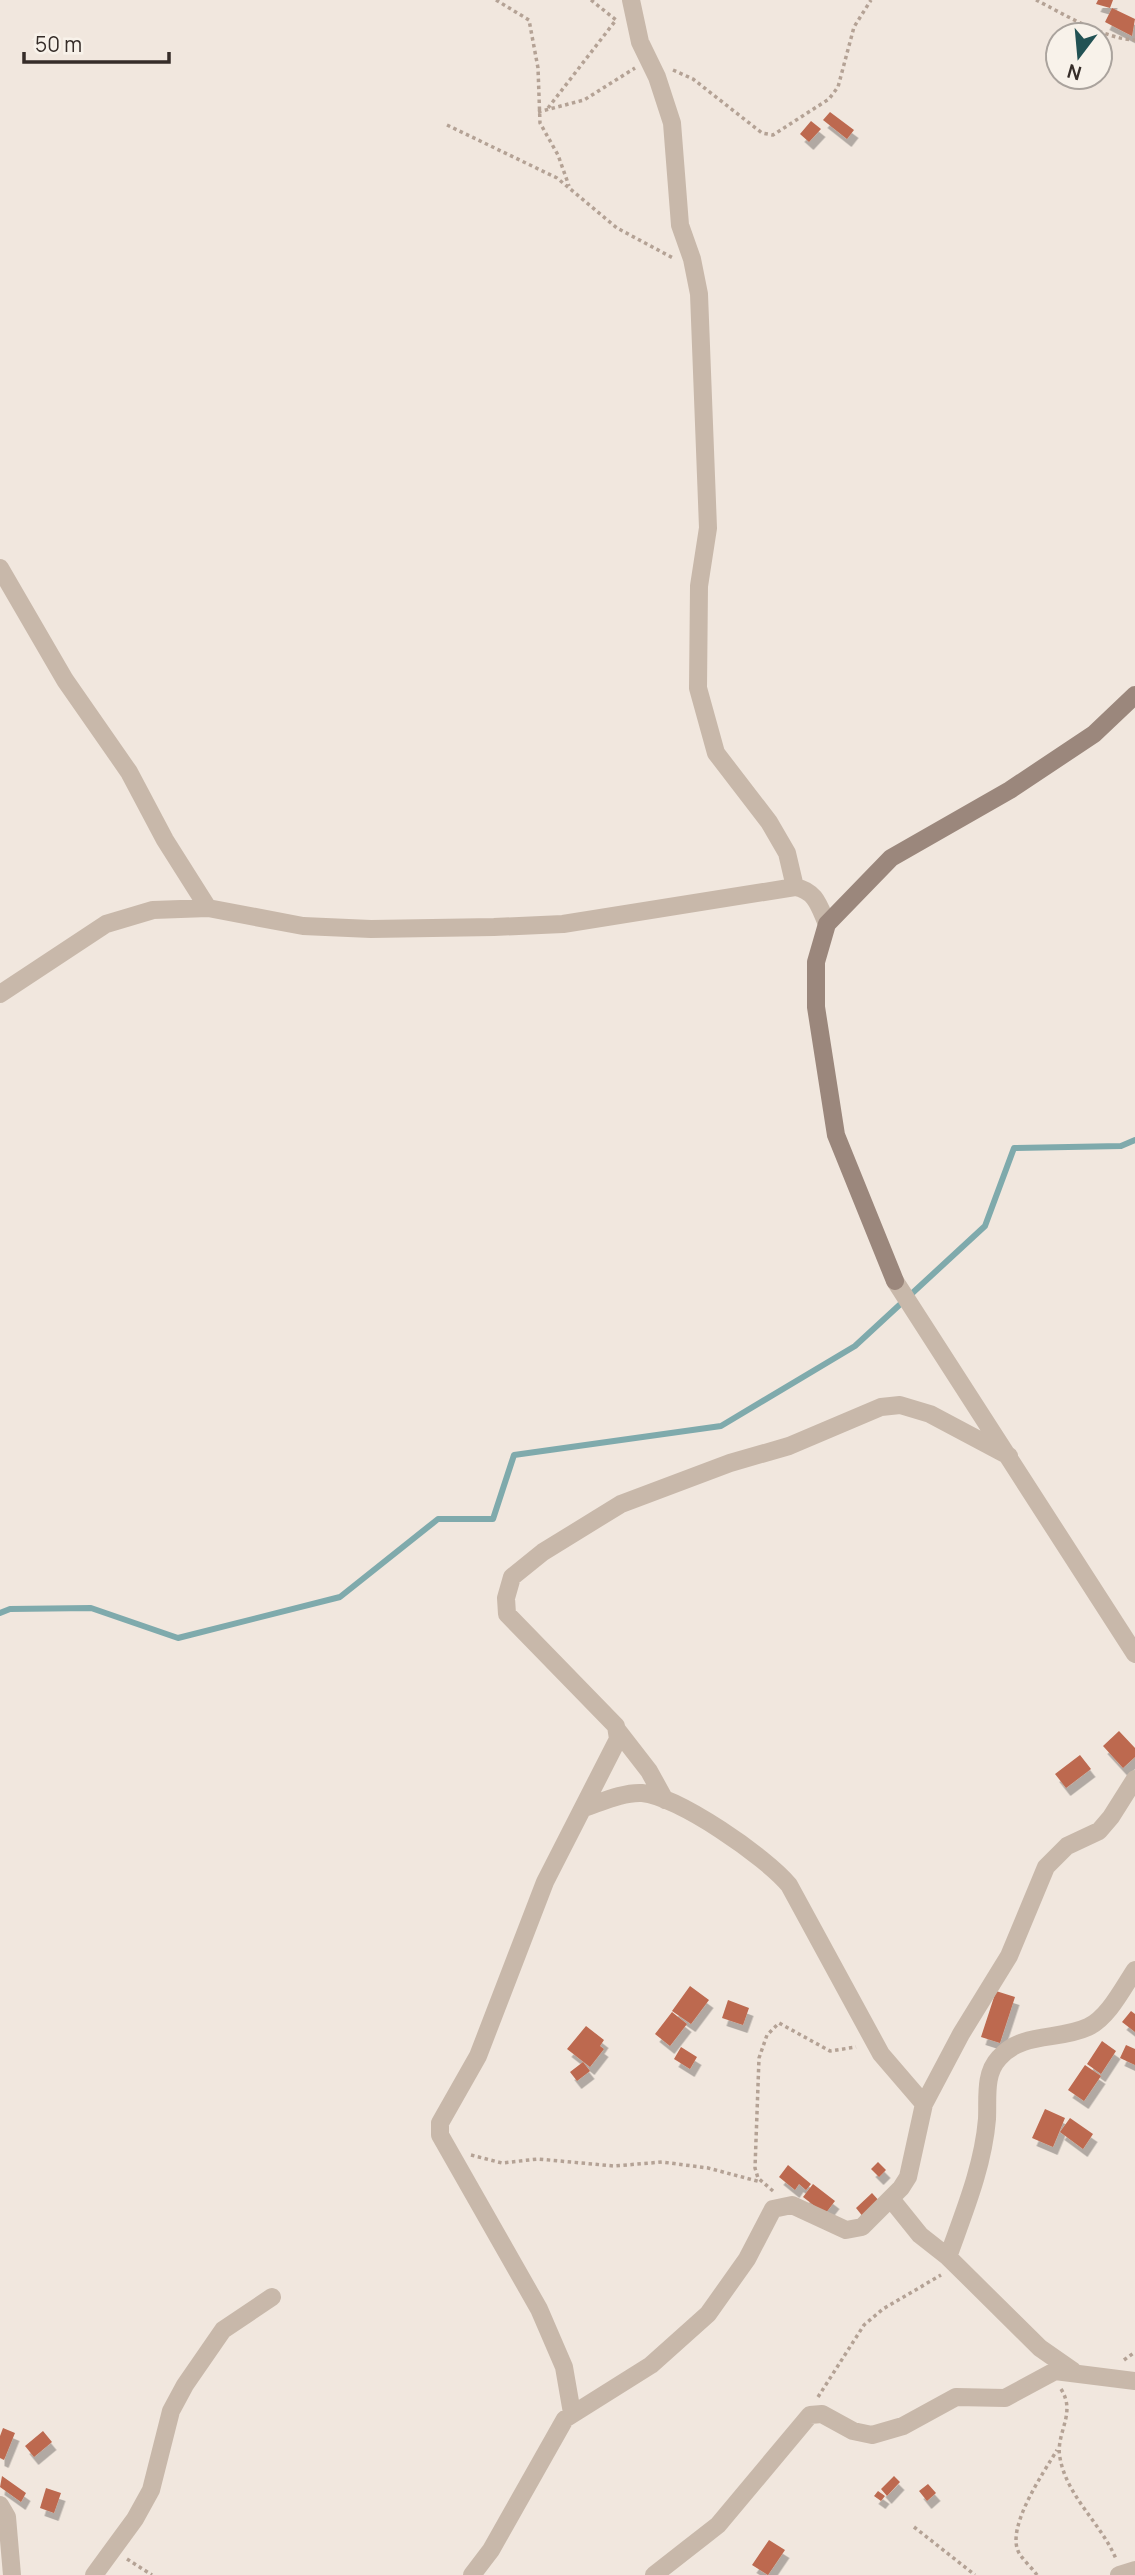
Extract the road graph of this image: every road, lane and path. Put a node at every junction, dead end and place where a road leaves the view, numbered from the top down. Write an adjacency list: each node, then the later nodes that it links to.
1 (496, 0): 10 (path)
2 (591, 0): 6 (path)
3 (871, 0): 8 (path)
4 (1035, 0): 7 (path)
5 (625, 6): 6 (path); 8 (street)
6 (616, 19): 9 (path)
7 (1135, 40)
8 (651, 65): 9 (path); 13 (street)
9 (547, 110): 10 (path)
10 (538, 112): 12 (path)
11 (447, 125): 12 (path)
12 (570, 188): 13 (path)
13 (693, 268): 16 (street)
14 (0, 568): 17 (street)
15 (1135, 695): 18 (street)
16 (795, 887): 17 (street); 18 (street)
17 (208, 908): 19 (street)
18 (827, 925): 20 (street)
19 (0, 994)
20 (1009, 1455): 21 (street); 22 (street)
21 (1135, 1654)
22 (618, 1731): 24 (street); 25 (street)
23 (1135, 1779): 28 (street)
24 (665, 1800): 25 (street); 27 (street)
25 (584, 1808): 29 (street)
26 (1135, 1970): 33 (street)
27 (880, 2051): 28 (street); 30 (path)
28 (924, 2104): 31 (street)
29 (445, 2148): 30 (path); 38 (street)
30 (761, 2182): 32 (path)
31 (891, 2199): 32 (street); 33 (street)
32 (792, 2205): 38 (street)
33 (951, 2261): 35 (street); 39 (path)
34 (272, 2297): 43 (street)
35 (1073, 2371): 36 (street); 37 (street)
36 (1051, 2372): 39 (street); 40 (path)
37 (1135, 2381)
38 (572, 2413): 48 (street)
39 (810, 2415): 49 (street)
40 (1059, 2448): 51 (path); 52 (path)
41 (0, 2505): 45 (street)
42 (914, 2526): 50 (path)
43 (111, 2549): 46 (street); 47 (path)
44 (1135, 2570): 52 (street)
45 (12, 2575)
46 (94, 2575)
47 (152, 2575)
48 (472, 2575)
49 (654, 2575)
50 (975, 2575)
51 (1037, 2575)
52 (1120, 2575)

